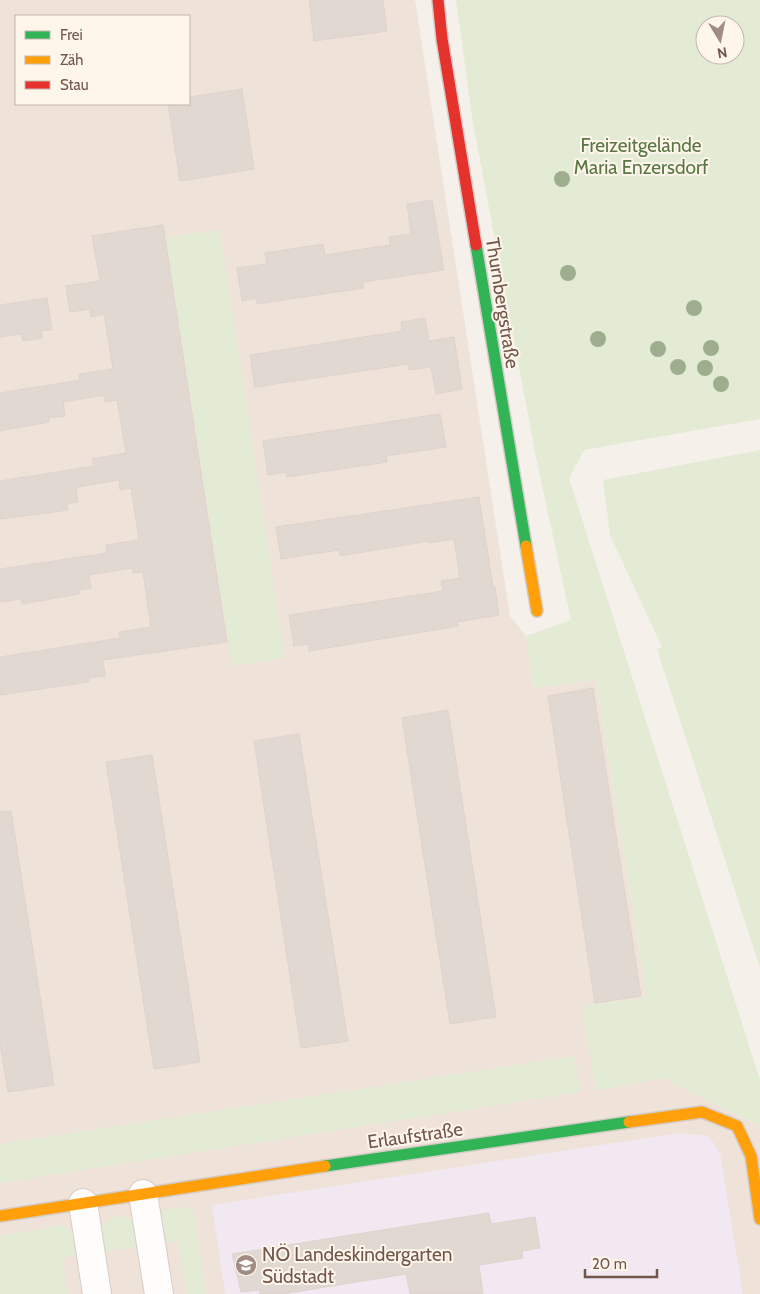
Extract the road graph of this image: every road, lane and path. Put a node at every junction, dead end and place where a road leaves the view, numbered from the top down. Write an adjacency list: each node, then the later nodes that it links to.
1 (438, 0): 2 (street, Thurnbergstraße)
2 (537, 611)
3 (142, 1194): 4 (street, Erlaufstraße); 6 (street, Erlaufstraße); 8 (street)
4 (83, 1203): 5 (street, Erlaufstraße); 7 (street)
5 (0, 1216)
6 (760, 1219)
7 (97, 1294)
8 (159, 1294)

